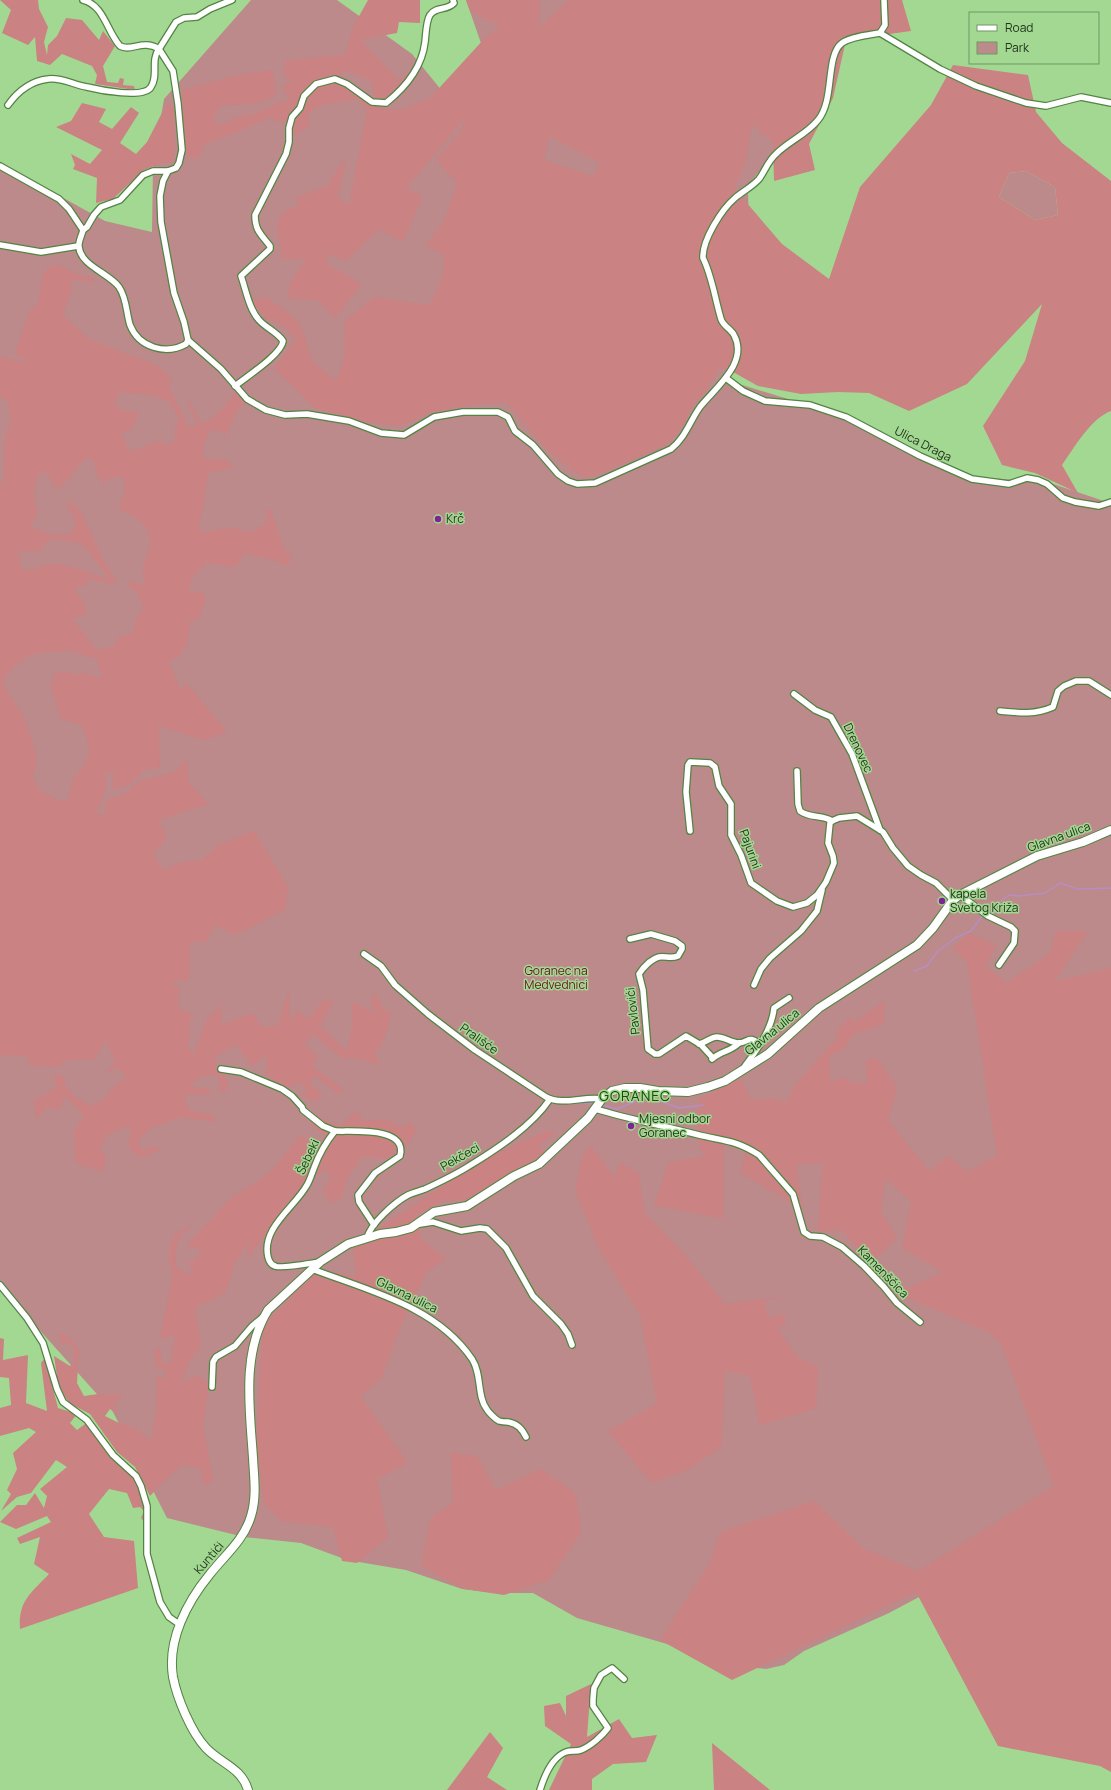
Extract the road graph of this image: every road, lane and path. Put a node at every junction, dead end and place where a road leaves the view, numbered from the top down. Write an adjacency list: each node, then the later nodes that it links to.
1 (83, 0): 6 (street)
2 (232, 0): 6 (street)
3 (453, 0): 16 (street)
4 (884, 0): 5 (street)
5 (880, 33): 7 (street); 15 (street)
6 (159, 49): 8 (street); 10 (street)
7 (1111, 103)
8 (8, 104)
9 (0, 166): 11 (street)
10 (168, 171): 11 (street); 14 (street)
11 (83, 230): 13 (street)
12 (0, 245): 13 (street)
13 (78, 246): 14 (street)
14 (188, 340): 16 (street)
15 (726, 378): 16 (street); 17 (street, Ulica Draga)
16 (235, 386)
17 (1111, 502)
18 (794, 694): 23 (street, Drenovec)
19 (1111, 695): 20 (street)
20 (1000, 711)
21 (796, 771): 22 (street)
22 (832, 821): 23 (street); 26 (street, Pajurini)
23 (880, 830): 28 (street)
24 (1111, 830): 27 (street, Glavna ulica)
25 (690, 831): 26 (street, Pajurini)
26 (822, 890): 32 (street, Pajurini)
27 (960, 894): 28 (street, Glavna ulica); 31 (street)
28 (954, 900): 38 (street, Glavna ulica)
29 (630, 939): 35 (street, Pavlovići)
30 (364, 954): 39 (street, Prališće)
31 (999, 965)
32 (754, 985)
33 (789, 998): 36 (street)
34 (739, 1043): 35 (street, Pavlovići); 35 (street, Pavlovići); 36 (street, Pavlovići)
35 (699, 1044)
36 (760, 1044): 38 (street)
37 (221, 1069): 41 (street, Šebeki)
38 (742, 1070): 40 (street, Glavna ulica)
39 (550, 1099): 40 (street, Prališće); 43 (street, Pekčeci)
40 (600, 1102): 42 (street, Glavna ulica); 49 (street, Kamenščica)
41 (335, 1131): 43 (street); 45 (street, Šebeki)
42 (418, 1223): 44 (street, Glavna ulica); 50 (street, Glavna ulica)
43 (374, 1225): 44 (street, Pekčeci)
44 (367, 1238): 45 (street, Glavna ulica)
45 (320, 1262): 46 (street, Kuntići)
46 (312, 1270): 48 (street, Kuntići); 52 (street, Glavna ulica)
47 (0, 1285): 53 (street)
48 (265, 1316): 51 (street, Kuntići); 53 (street, Kuntići)
49 (920, 1322)
50 (572, 1345)
51 (212, 1387)
52 (526, 1437)
53 (179, 1624): 55 (street, Kuntići)
54 (624, 1679): 56 (street)
55 (248, 1790)
56 (540, 1790)

